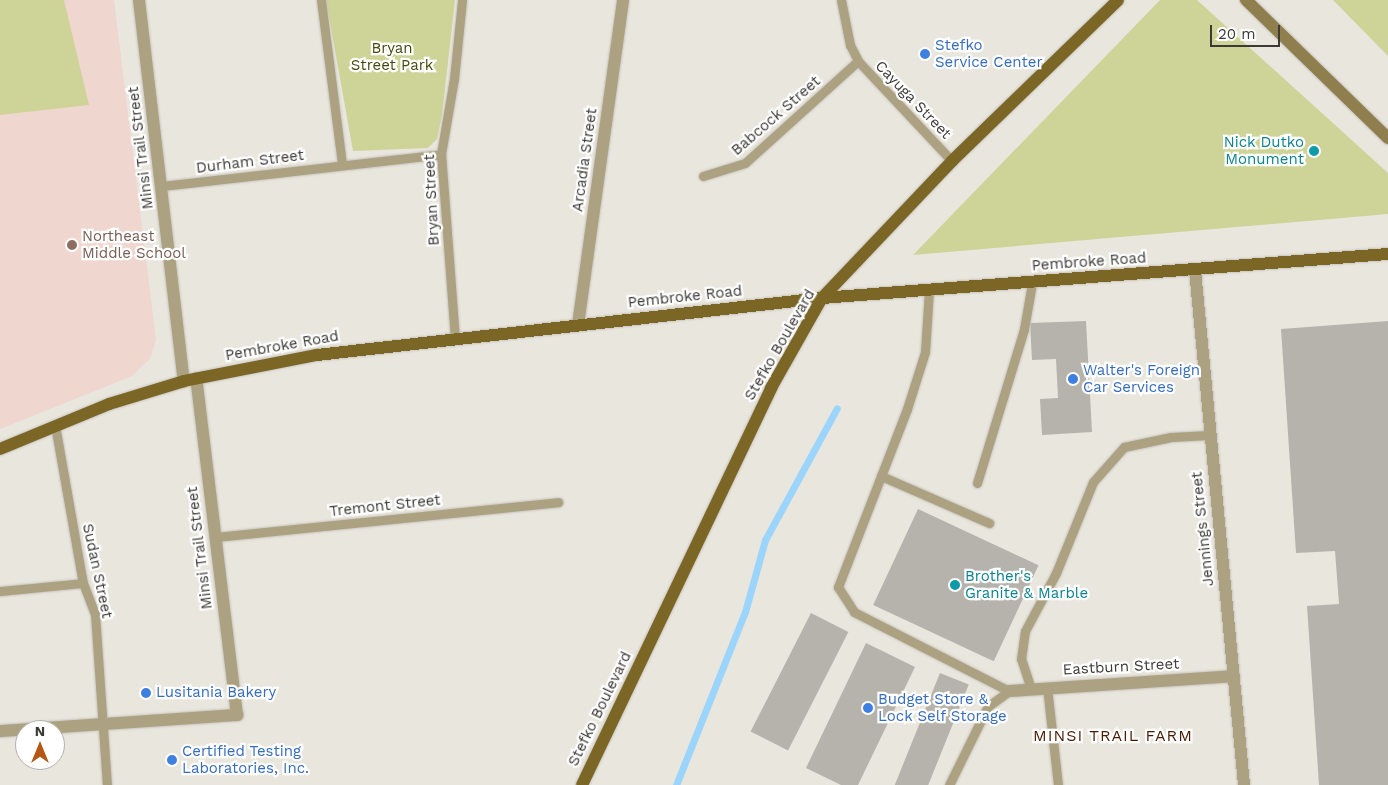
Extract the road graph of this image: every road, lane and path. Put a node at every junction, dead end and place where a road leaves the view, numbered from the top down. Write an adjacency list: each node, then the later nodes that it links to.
1 (139, 0): 14 (street, Minsi Trail Street)
2 (321, 0): 12 (lane)
3 (462, 0): 10 (lane, Bryan Street)
4 (623, 0): 20 (street, Arcadia Street)
5 (841, 0): 8 (lane, Cayuga Street)
6 (1118, 0): 11 (main road, Stefko Boulevard)
7 (1246, 0): 9 (street)
8 (858, 61): 11 (lane, Cayuga Street); 13 (lane, Babcock Street)
9 (1388, 138)
10 (441, 154): 12 (lane, Durham Street); 21 (lane, Bryan Street)
11 (952, 161): 19 (main road, Stefko Boulevard)
12 (342, 165): 14 (lane, Durham Street)
13 (703, 176)
14 (162, 186): 22 (street, Minsi Trail Street)
15 (1388, 254): 16 (main road, Pembroke Road)
16 (1195, 270): 17 (main road, Pembroke Road); 24 (street, Jennings Street)
17 (1032, 283): 18 (main road, Pembroke Road); 27 (lane)
18 (929, 290): 19 (main road, Pembroke Road); 26 (lane)
19 (822, 298): 20 (main road, Pembroke Road); 40 (main road, Stefko Boulevard)
20 (578, 325): 21 (main road, Pembroke Road)
21 (456, 339): 22 (main road, Pembroke Road)
22 (190, 379): 23 (main road, Pembroke Road); 30 (street, Minsi Trail Street)
23 (55, 425): 25 (main road, Pembroke Road); 31 (lane, Sudan Street)
24 (1209, 435): 33 (street, Jennings Street); 35 (lane)
25 (0, 449)
26 (881, 476): 29 (lane); 36 (lane)
27 (977, 483)
28 (558, 502): 30 (lane, Tremont Street)
29 (989, 523)
30 (215, 537): 37 (street, Minsi Trail Street)
31 (83, 583): 32 (lane); 37 (lane, Sudan Street)
32 (0, 591)
33 (1234, 676): 34 (street, Eastburn Street); 43 (street, Jennings Street)
34 (1047, 687): 35 (street, Eastburn Street); 42 (lane)
35 (1031, 689): 36 (street, Eastburn Street)
36 (1009, 691): 41 (lane)
37 (101, 724): 38 (street); 39 (lane, Sudan Street)
38 (0, 731)
39 (107, 785)
40 (582, 785)
41 (949, 785)
42 (1058, 785)
43 (1244, 785)

